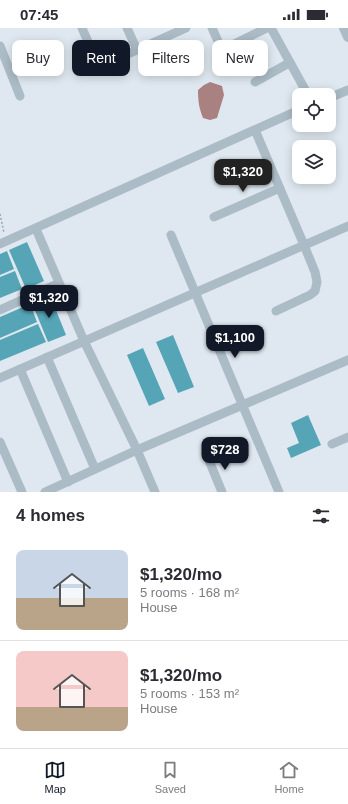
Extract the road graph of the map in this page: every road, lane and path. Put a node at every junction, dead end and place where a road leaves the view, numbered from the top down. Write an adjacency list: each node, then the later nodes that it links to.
1 (82, 28): 11 (street)
2 (127, 28): 11 (street)
3 (186, 28): 8 (street)
4 (212, 28): 5 (street)
5 (266, 28)
6 (270, 28): 12 (street)
7 (344, 28): 9 (street)
8 (169, 31): 11 (street)
9 (348, 37)
10 (0, 46): 17 (street)
11 (137, 50)
12 (289, 63): 13 (street); 14 (street)
13 (255, 82)
14 (304, 88)
15 (348, 90): 16 (street)
16 (336, 95)
17 (20, 96)
18 (292, 113): 19 (street)
19 (255, 130): 20 (street); 24 (street)
20 (280, 188): 22 (street); 27 (street)
21 (0, 214): 26 (path)
22 (214, 217)
23 (348, 226): 27 (street)
24 (36, 229): 26 (street); 28 (street)
25 (171, 235): 29 (street)
26 (3, 243)
27 (304, 245): 29 (street); 31 (street)
28 (59, 283): 30 (street); 32 (street)
29 (195, 293): 32 (street); 37 (street)
30 (0, 310)
31 (276, 311)
32 (84, 341): 33 (street); 41 (street)
33 (47, 357): 35 (street); 43 (street)
34 (348, 360): 37 (street)
35 (20, 369): 36 (street); 44 (street)
36 (0, 378)
37 (243, 405): 41 (street); 49 (street)
38 (348, 437): 40 (street)
39 (0, 442): 45 (street)
40 (332, 444)
41 (138, 450): 43 (street); 47 (street)
42 (208, 458): 48 (street)
43 (95, 469): 44 (street)
44 (68, 482): 46 (street)
45 (22, 492)
46 (45, 492)
47 (155, 492)
48 (222, 492)
49 (279, 492)

